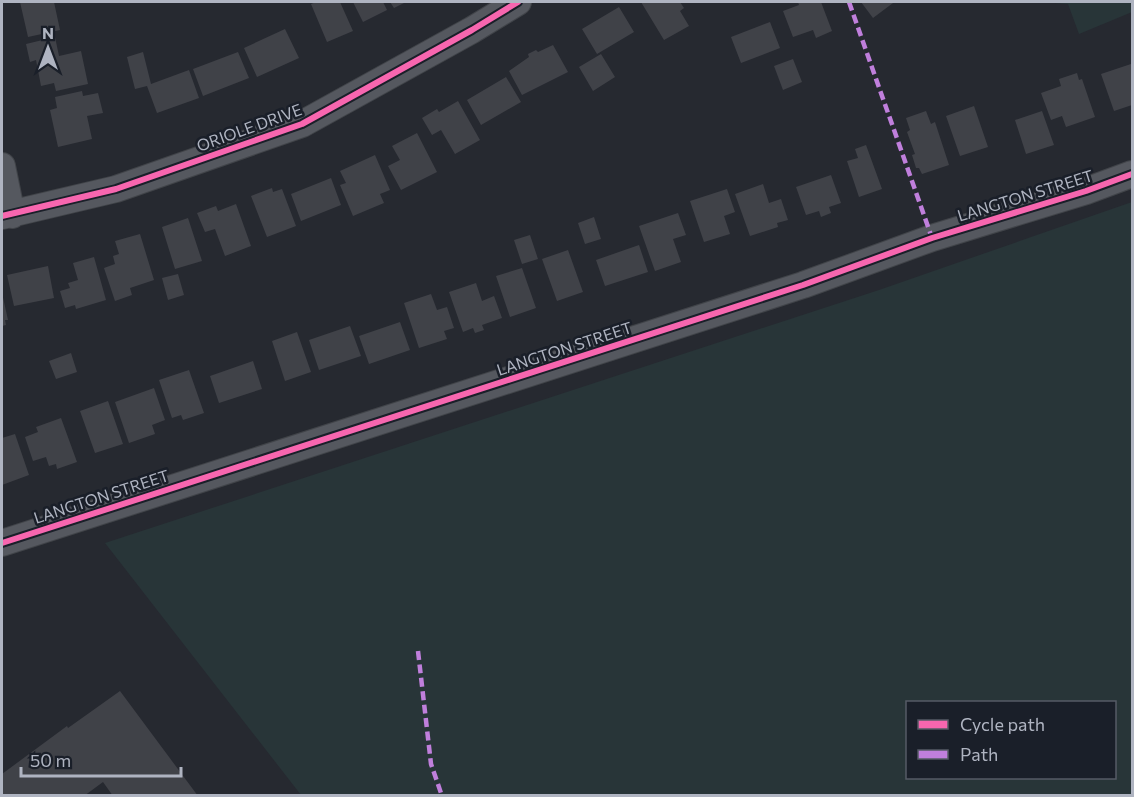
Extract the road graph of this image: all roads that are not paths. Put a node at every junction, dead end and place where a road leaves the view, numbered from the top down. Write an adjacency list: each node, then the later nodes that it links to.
1 (518, 2): 4 (street, ORIOLE DRIVE)
2 (2, 166): 4 (street)
3 (1132, 174): 5 (street, LANGTON STREET)
4 (7, 215)
5 (2, 543)

